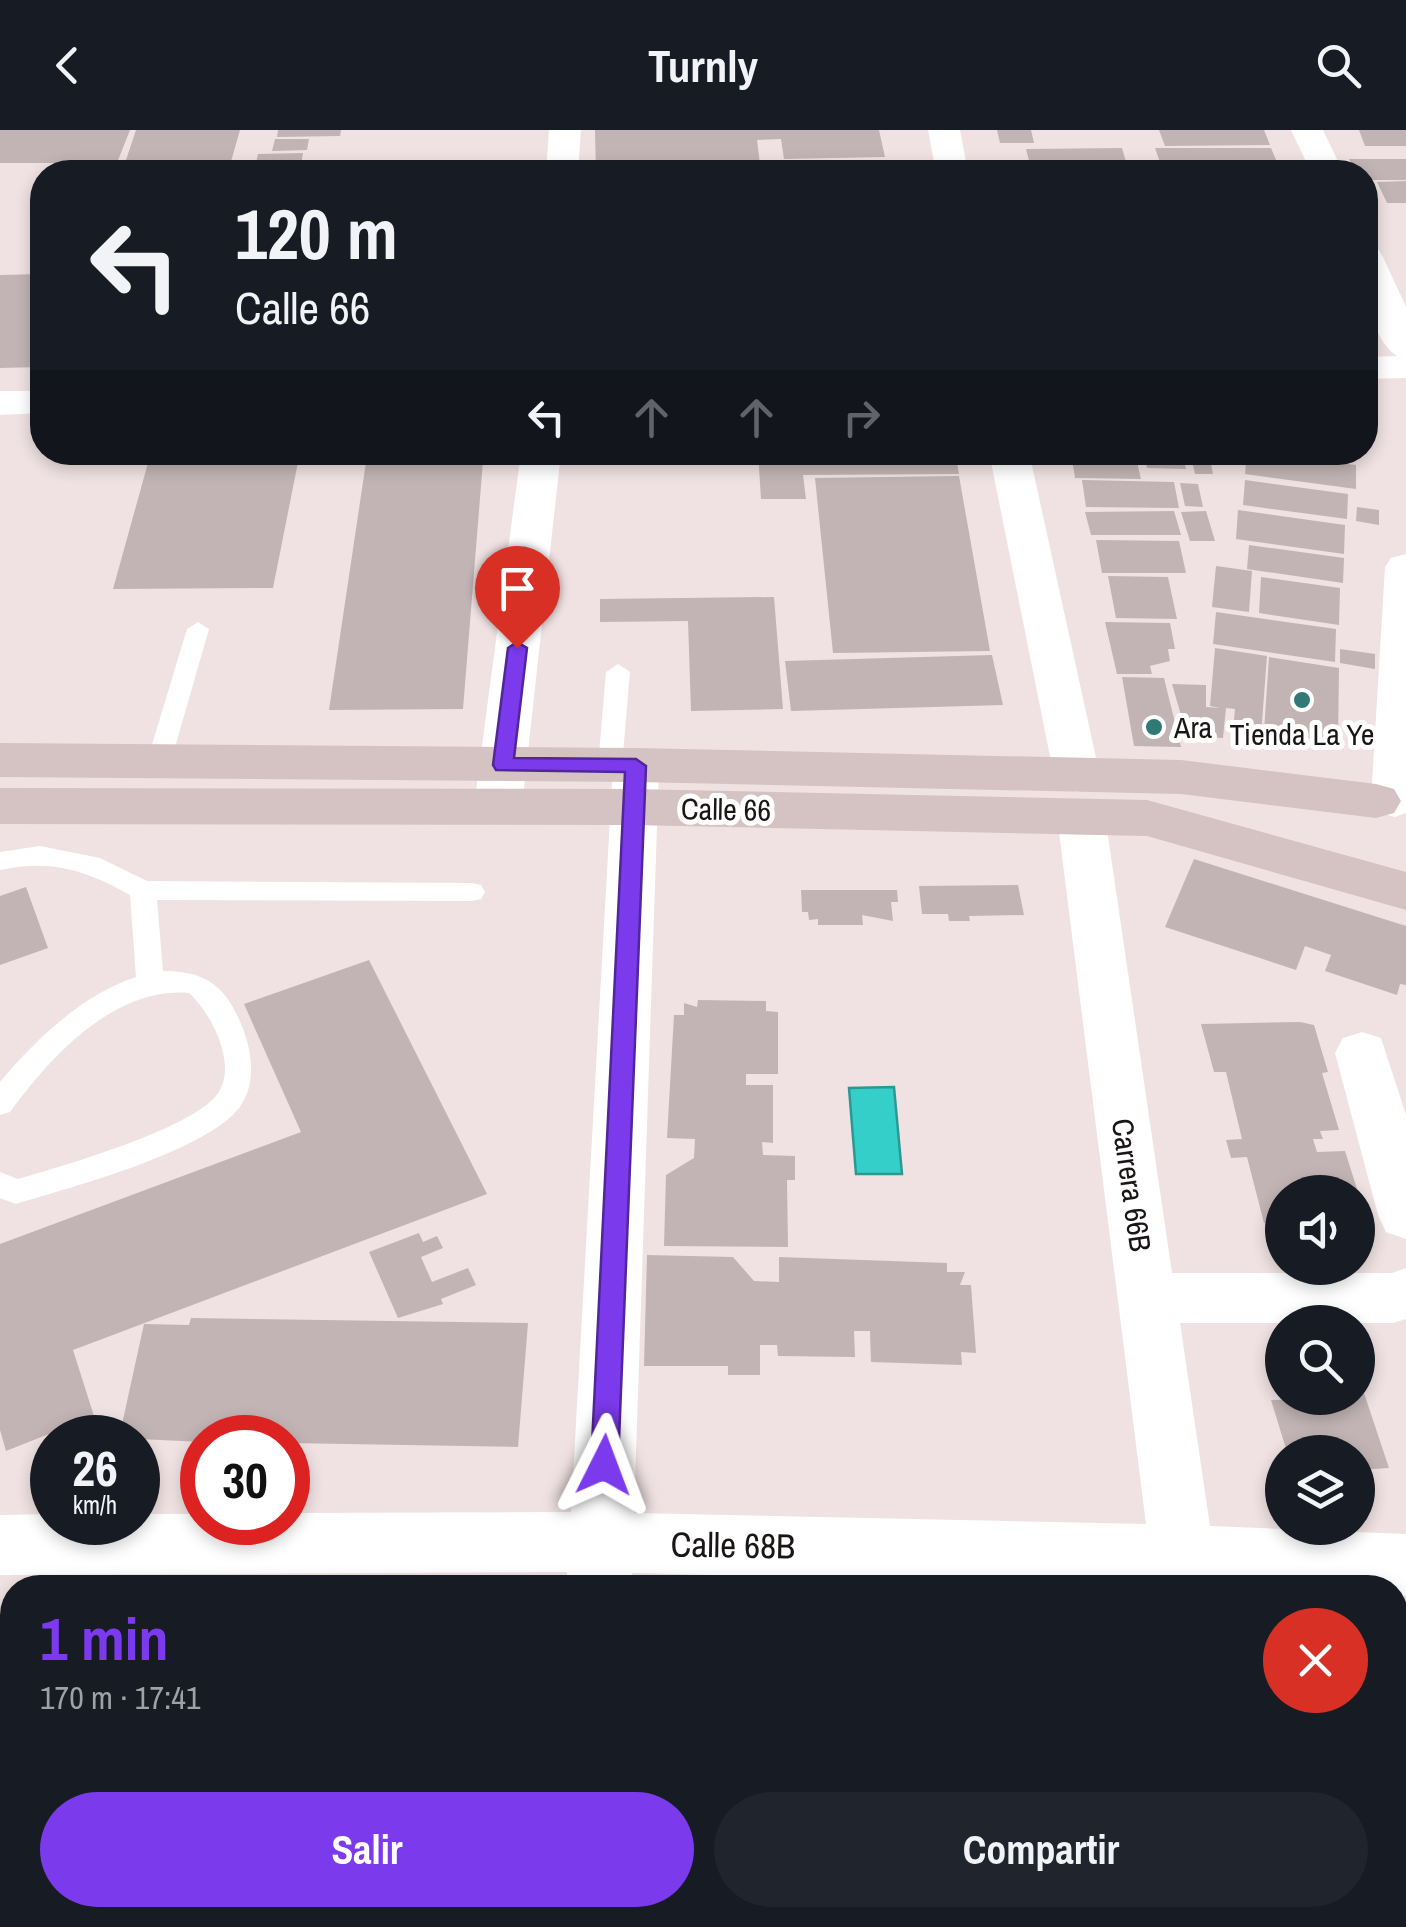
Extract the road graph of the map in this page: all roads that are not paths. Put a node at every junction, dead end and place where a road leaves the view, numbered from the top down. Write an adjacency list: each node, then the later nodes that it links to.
1 (565, 130): 4 (street)
2 (944, 130): 5 (street)
3 (1308, 130): 6 (street)
4 (563, 160)
5 (950, 160)
6 (1322, 160)
7 (1378, 285): 8 (street)
8 (1406, 347)
9 (1406, 367): 10 (street)
10 (1378, 368)
11 (30, 402): 12 (street)
12 (0, 403)
13 (539, 465): 22 (street)
14 (1011, 465): 23 (street, Carrera 66B)
15 (1406, 568): 25 (street)
16 (198, 629): 19 (lane)
17 (618, 672): 20 (lane)
18 (0, 760): 19 (street, Calle 66)
19 (158, 760): 21 (street, Calle 66)
20 (626, 779): 22 (street, Calle 66); 23 (street, Calle 66); 40 (street)
21 (237, 783): 22 (street, Calle 66); 24 (street, Calle 66)
22 (500, 785)
23 (1079, 796): 25 (street, Calle 66); 26 (street, Calle 66); 37 (street, Carrera 66B)
24 (0, 806)
25 (1382, 810): 26 (street); 28 (street)
26 (1147, 818): 28 (street, Calle 66)
27 (0, 861): 29 (lane)
28 (1398, 883)
29 (143, 890): 30 (lane); 31 (lane)
30 (472, 892)
31 (150, 982): 33 (lane); 34 (lane)
32 (1362, 1053): 35 (street)
33 (0, 1104)
34 (0, 1184)
35 (1406, 1216)
36 (1406, 1293): 37 (street)
37 (1147, 1298): 39 (street, Carrera 66B)
38 (0, 1545): 40 (street, Calle 68B)
39 (1182, 1555): 40 (street, Calle 68B); 41 (street, Calle 68B)
40 (600, 1565)
41 (1406, 1565)

